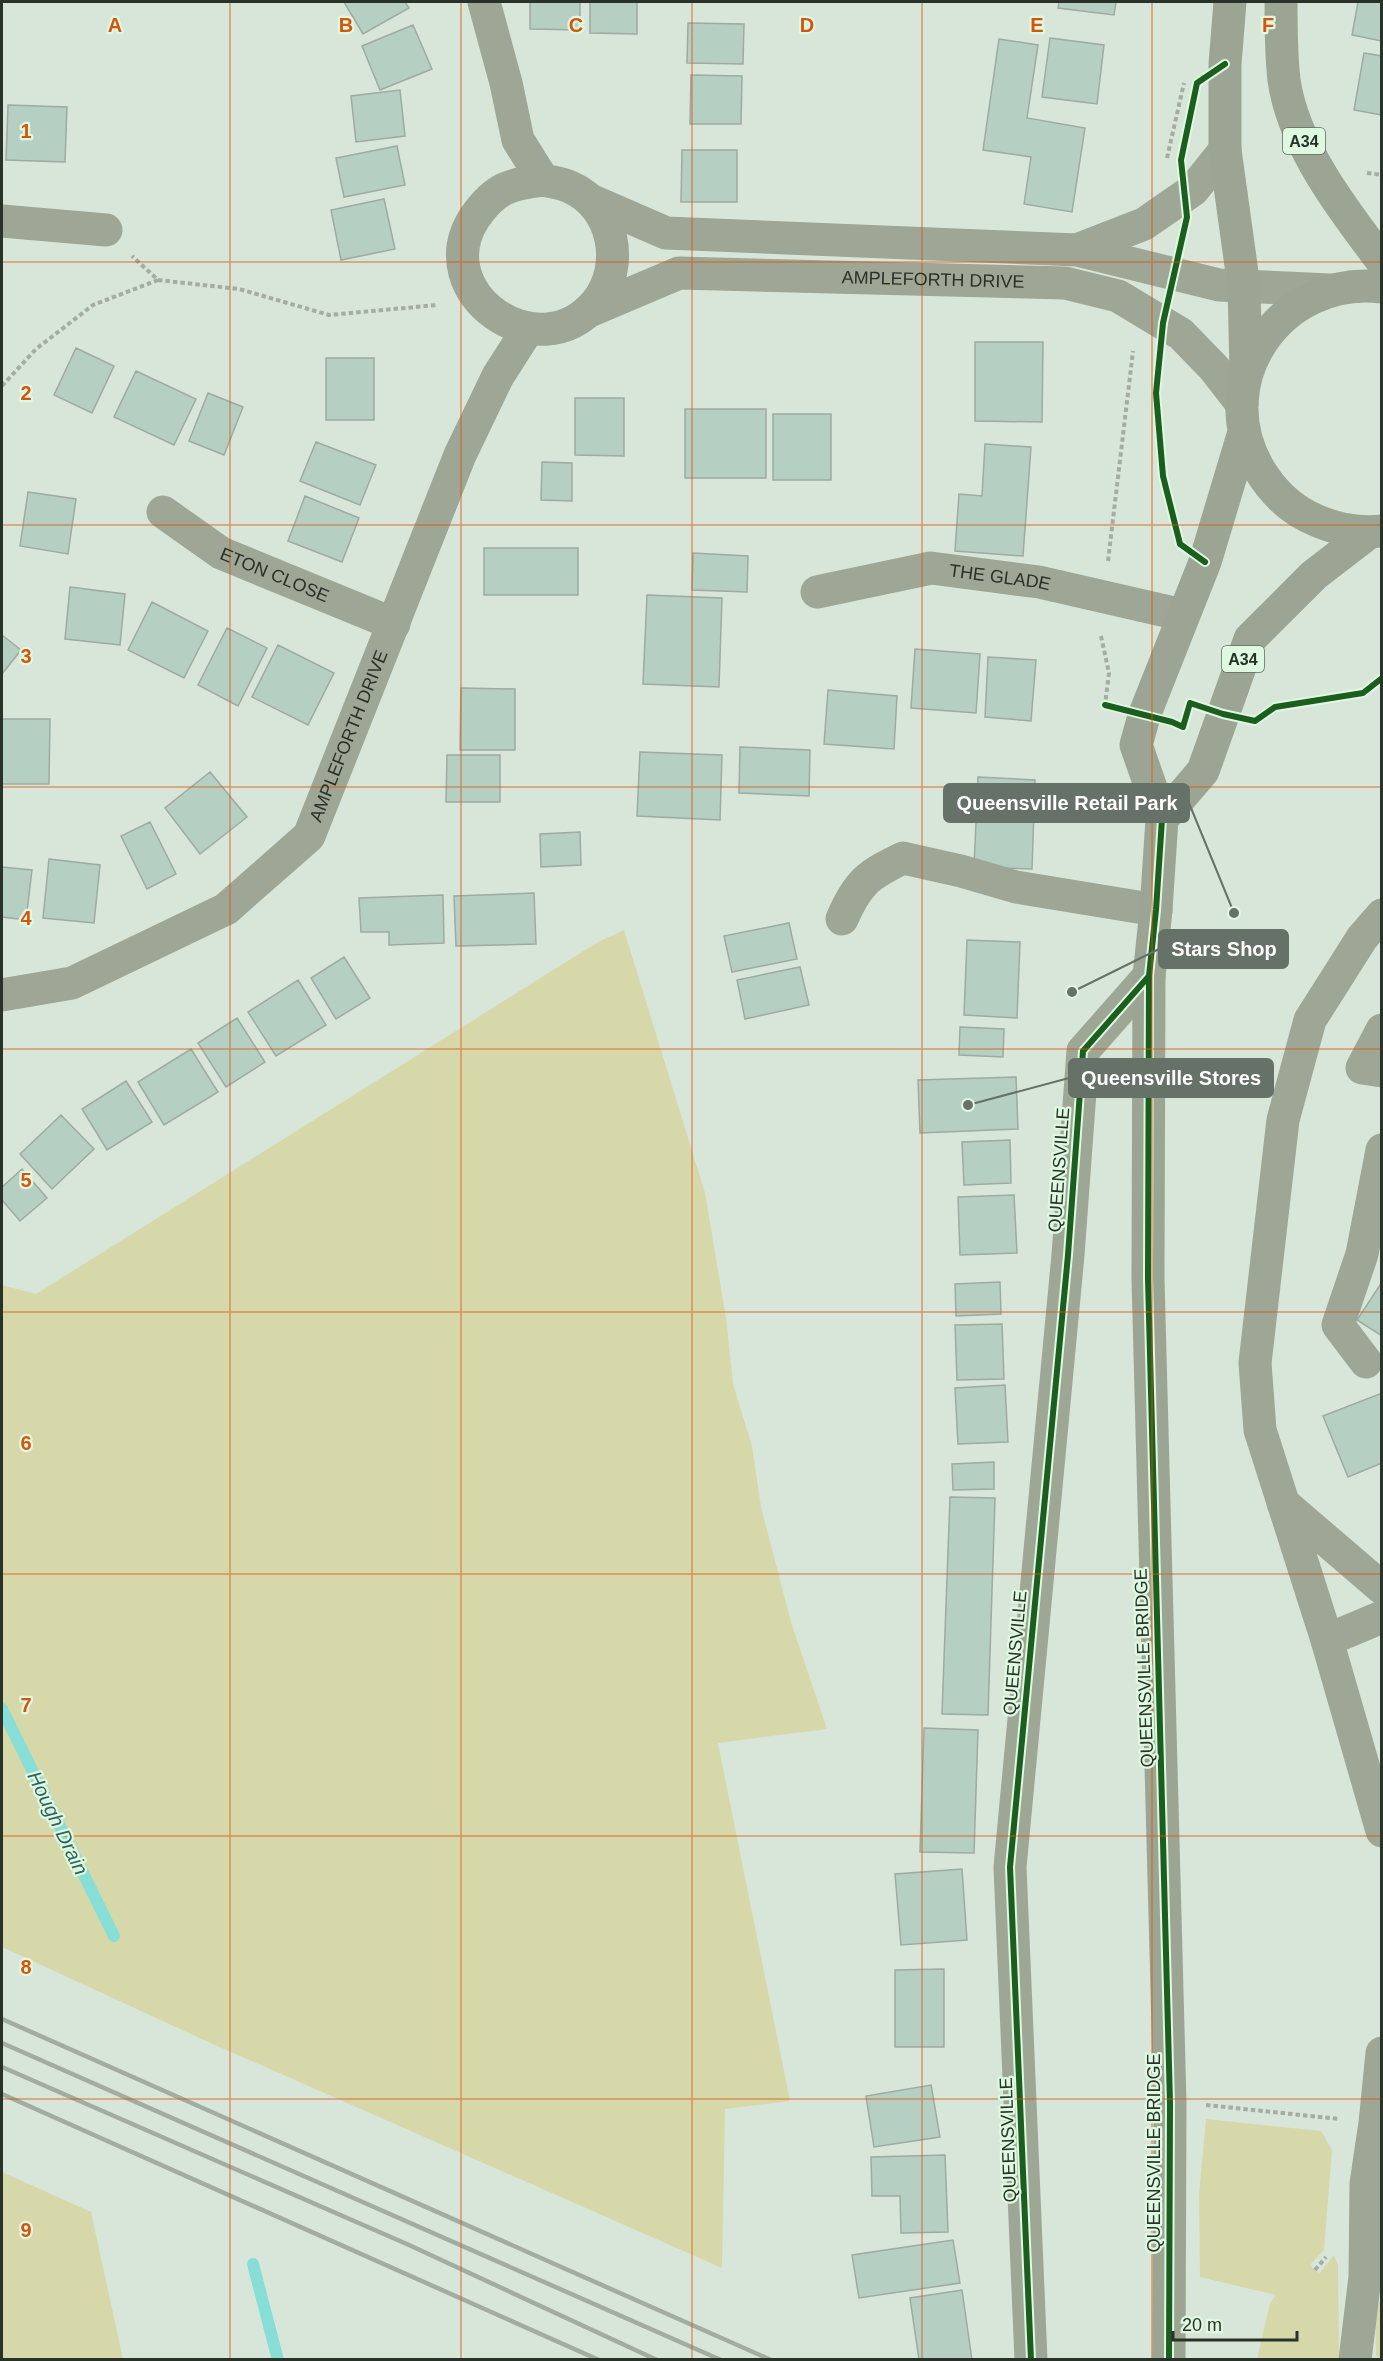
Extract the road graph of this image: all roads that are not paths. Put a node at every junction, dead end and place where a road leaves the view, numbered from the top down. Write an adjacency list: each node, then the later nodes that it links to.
1 (484, 2): 4 (street)
2 (1230, 2): 5 (highway)
3 (1281, 2): 12 (highway, A34)
4 (518, 140): 6 (street); 7 (street, AMPLEFORTH DRIVE)
5 (1225, 150): 11 (street, AMPLEFORTH DRIVE); 13 (highway)
6 (543, 180): 7 (street, AMPLEFORTH DRIVE); 8 (street, AMPLEFORTH DRIVE)
7 (486, 200): 16 (street, AMPLEFORTH DRIVE)
8 (590, 200): 11 (street, AMPLEFORTH DRIVE); 17 (street, AMPLEFORTH DRIVE)
9 (2, 221): 10 (street)
10 (106, 230)
11 (1077, 250): 13 (street, AMPLEFORTH DRIVE)
12 (1382, 261)
13 (1244, 287): 15 (street, AMPLEFORTH DRIVE); 20 (highway)
14 (1382, 287): 15 (highway)
15 (1330, 290): 20 (highway)
16 (478, 299): 18 (street, AMPLEFORTH DRIVE); 19 (street, AMPLEFORTH DRIVE)
17 (587, 312): 18 (street, AMPLEFORTH DRIVE); 20 (street, AMPLEFORTH DRIVE)
18 (528, 329): 19 (street, AMPLEFORTH DRIVE)
19 (498, 376): 25 (street, AMPLEFORTH DRIVE)
20 (1244, 404): 22 (highway); 24 (highway)
21 (163, 512): 25 (street, ETON CLOSE)
22 (1376, 532): 26 (highway, A34)
23 (817, 592): 24 (street, THE GLADE)
24 (1183, 615): 26 (highway)
25 (394, 624): 31 (street, AMPLEFORTH DRIVE)
26 (1162, 819): 27 (highway, QUEENSVILLE BRIDGE)
27 (1156, 910): 29 (street); 30 (highway, QUEENSVILLE BRIDGE)
28 (1382, 915): 36 (street)
29 (842, 919)
30 (1149, 976): 42 (street, QUEENSVILLE); 43 (highway, QUEENSVILLE BRIDGE)
31 (2, 995)
32 (1382, 1030): 33 (street)
33 (1372, 1070)
34 (1382, 1150): 35 (street)
35 (1366, 1362)
36 (1282, 1502): 37 (street); 39 (street)
37 (1382, 1588)
38 (1382, 1617): 39 (street)
39 (1327, 1640): 40 (street)
40 (1382, 1831)
41 (1382, 2053): 44 (street)
42 (1031, 2360)
43 (1169, 2360)
44 (1355, 2360)

